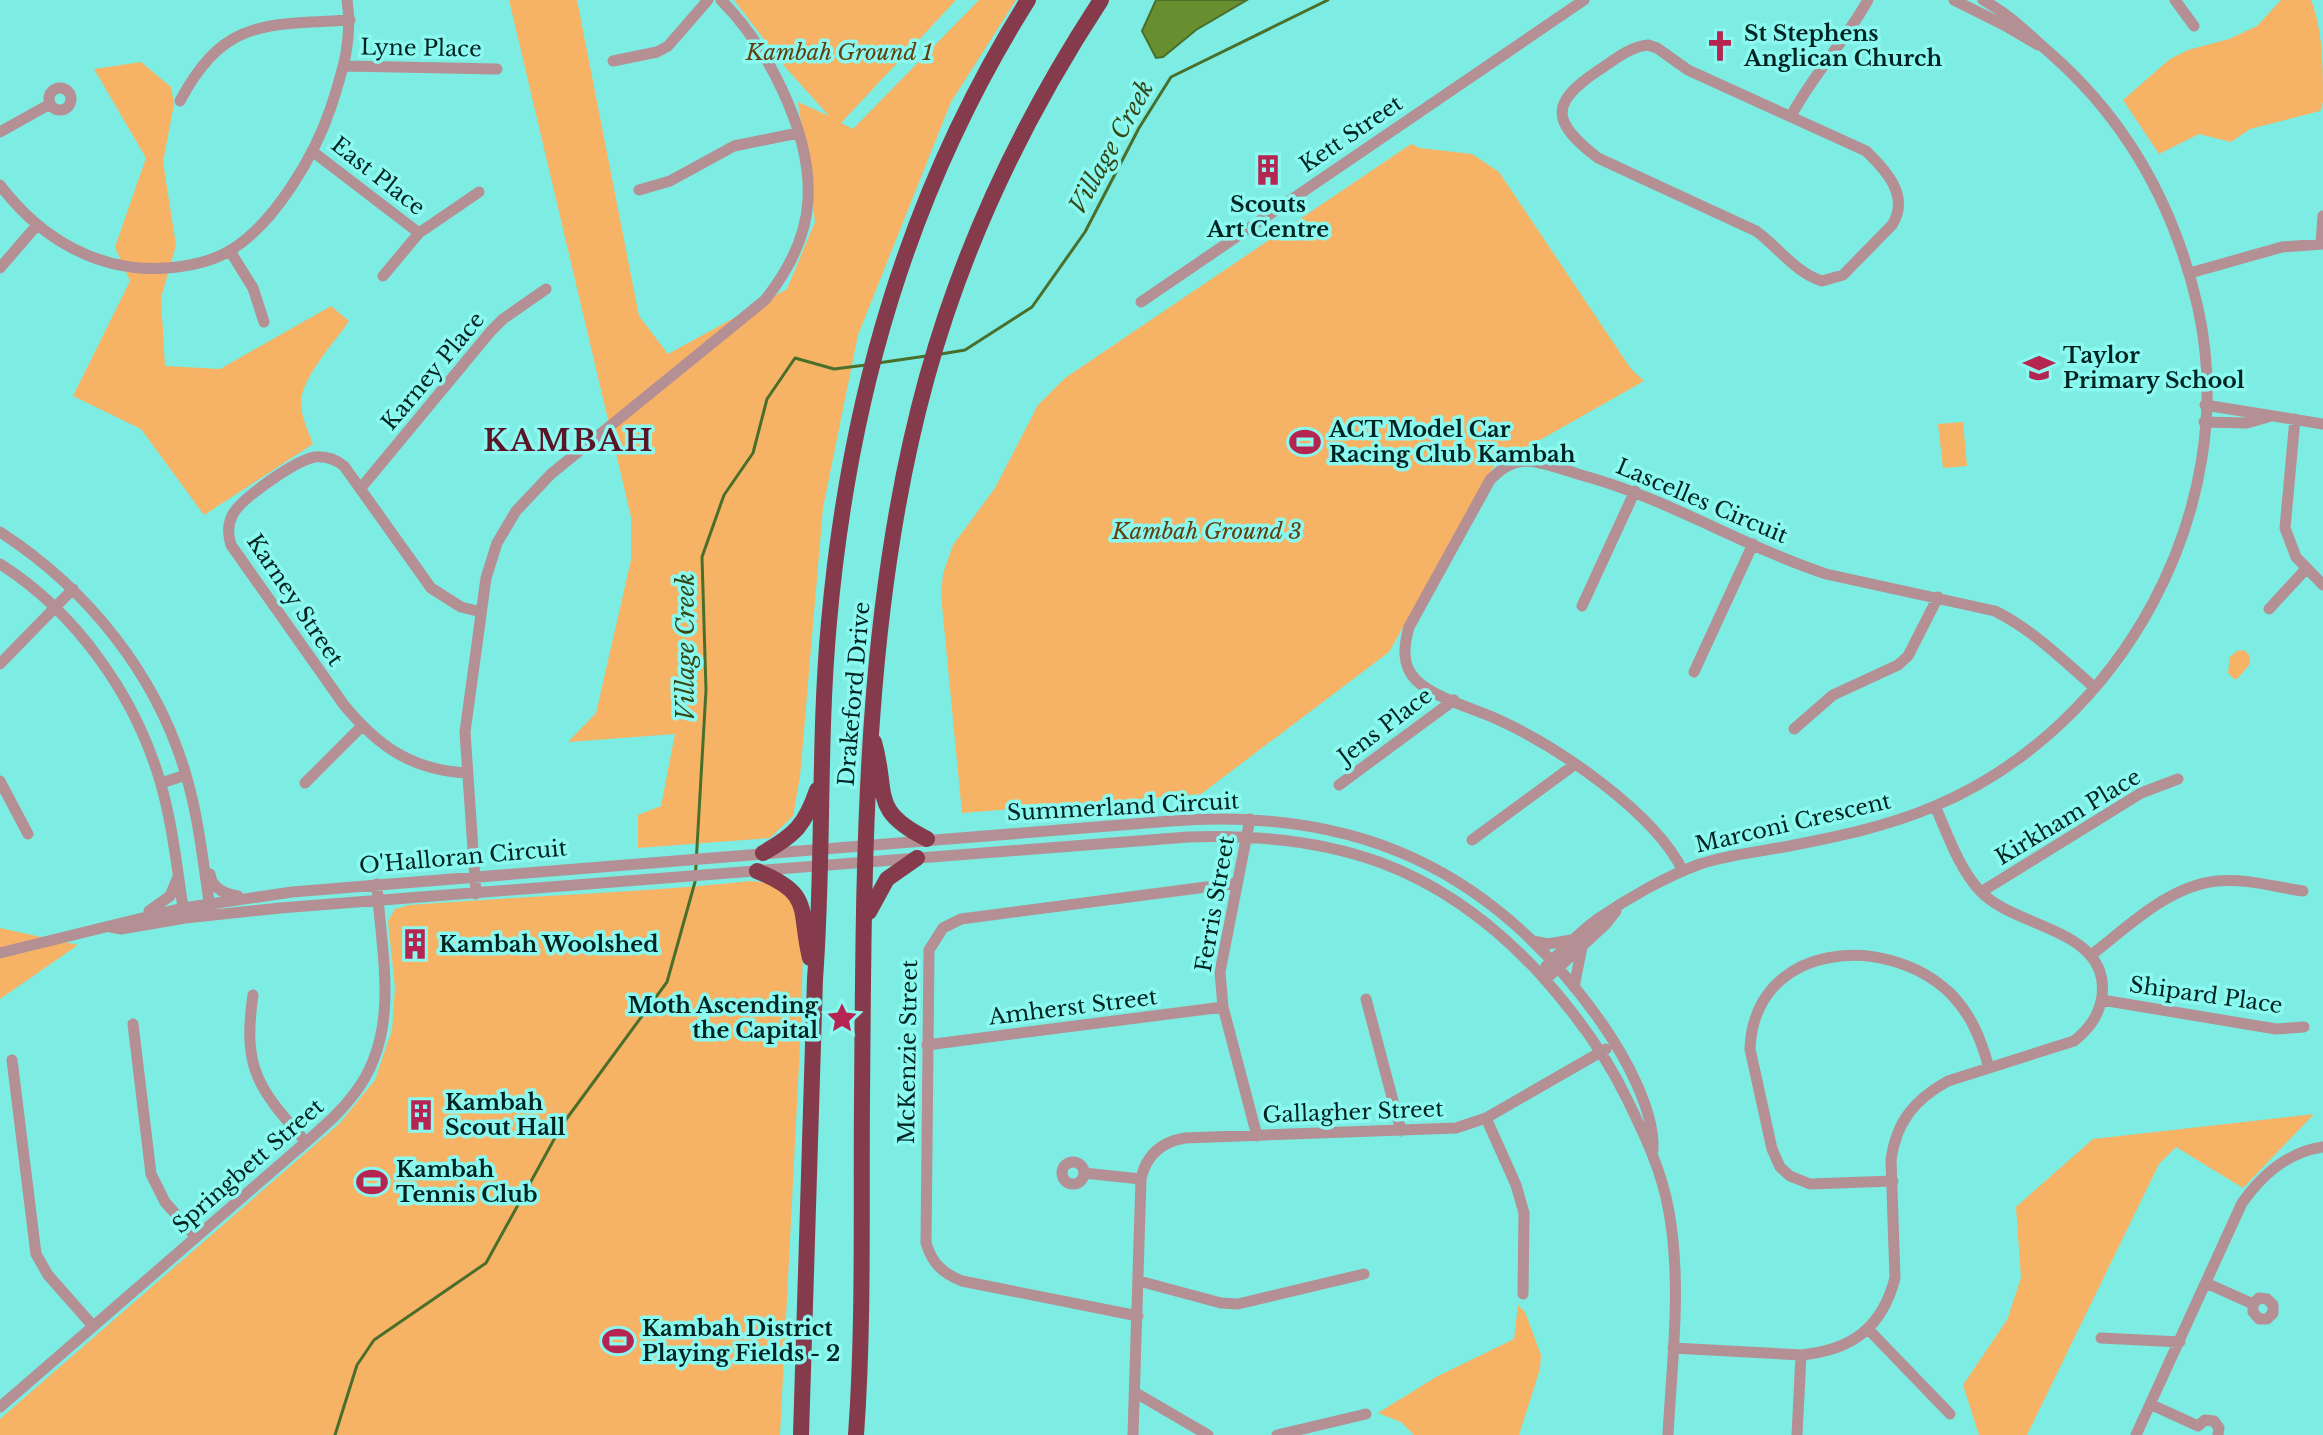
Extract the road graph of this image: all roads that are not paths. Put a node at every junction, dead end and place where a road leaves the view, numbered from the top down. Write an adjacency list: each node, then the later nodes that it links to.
1 (347, 0): 11 (street)
2 (708, 0): 14 (street)
3 (721, 0): 21 (street)
4 (1028, 0): 65 (highway, Drakeford Drive)
5 (1101, 0): 60 (highway, Drakeford Drive)
6 (1584, 0): 35 (street, Kett Street)
7 (1868, 0): 19 (street)
8 (1954, 0): 13 (street, Marconi Crescent)
9 (1983, 0): 13 (street, Marconi Crescent)
10 (2175, 0): 12 (street)
11 (350, 20): 15 (street); 17 (street)
12 (2194, 26)
13 (2046, 49): 32 (street, Marconi Crescent)
14 (613, 61)
15 (345, 66): 16 (street, Lyne Place); 22 (street)
16 (497, 69)
17 (180, 101)
18 (50, 104): 20 (street)
19 (1791, 116): 19 (street)
20 (0, 132)
21 (798, 133): 24 (street); 54 (street)
22 (312, 151): 28 (street, East Place); 30 (street)
23 (0, 185): 27 (street)
24 (639, 190)
25 (479, 192): 28 (street, East Place)
26 (2323, 216): 29 (street)
27 (37, 225): 30 (street); 31 (street)
28 (419, 233): 33 (street, East Place)
29 (2322, 244): 32 (street)
30 (230, 251): 36 (street)
31 (0, 268)
32 (2190, 273): 37 (street, Marconi Crescent)
33 (383, 276)
34 (546, 289): 42 (street, Karney Place)
35 (1141, 302)
36 (264, 322)
37 (2205, 405): 38 (street); 40 (street, Marconi Crescent)
38 (2268, 417): 39 (street); 40 (street)
39 (2295, 419): 41 (street); 47 (street)
40 (2204, 422): 57 (street, Marconi Crescent)
41 (2323, 424)
42 (360, 489): 54 (street, Karney Street); 59 (street, Karney Street)
43 (1635, 491): 45 (street, Lascelles Circuit); 51 (street); 58 (street, Lascelles Circuit)
44 (0, 532): 49 (street)
45 (1753, 544): 50 (street, Lascelles Circuit); 56 (street)
46 (0, 564): 52 (street)
47 (2306, 569): 48 (street); 53 (street)
48 (2323, 585)
49 (73, 589): 52 (street); 64 (street)
50 (1938, 597): 57 (street, Lascelles Circuit); 61 (street)
51 (1582, 606)
52 (54, 608): 55 (street); 68 (street)
53 (2269, 609)
54 (481, 612): 63 (street)
55 (0, 664)
56 (1694, 672)
57 (2095, 688): 71 (street, Marconi Crescent)
58 (1454, 700): 62 (street, Lascelles Circuit); 70 (street, Jens Place)
59 (362, 726): 63 (street, Karney Street); 69 (street)
60 (871, 729): 75 (highway); 77 (highway, Drakeford Drive)
61 (1794, 729)
62 (1574, 765): 76 (street); 85 (street, Lascelles Circuit)
63 (467, 773): 86 (street)
64 (186, 775): 68 (street); 79 (street)
65 (822, 776): 78 (highway, Drakeford Drive); 80 (highway)
66 (2178, 779): 91 (street, Kirkham Place)
67 (0, 781): 73 (street)
68 (161, 783): 87 (street)
69 (305, 783)
70 (1339, 785)
71 (1935, 806): 85 (street, Marconi Crescent); 91 (street)
72 (1250, 819): 74 (street, Ferris Street); 75 (street, Summerland Circuit); 99 (street, Summerland Circuit)
73 (28, 834)
74 (1246, 837): 81 (street, Summerland Circuit); 88 (street, Ferris Street); 104 (street, Summerland Circuit)
75 (927, 839): 77 (street, Summerland Circuit)
76 (1472, 840)
77 (866, 844): 78 (street, Summerland Circuit); 82 (highway, Drakeford Drive)
78 (821, 848): 80 (street, O'Halloran Circuit); 83 (highway, Drakeford Drive)
79 (202, 850): 93 (street); 95 (street)
80 (763, 853): 86 (street, O'Halloran Circuit)
81 (917, 858): 82 (street, Summerland Circuit); 97 (highway)
82 (866, 862): 83 (street, Summerland Circuit); 97 (highway, Drakeford Drive)
83 (820, 866): 84 (street, O'Halloran Circuit); 105 (highway, Drakeford Drive)
84 (757, 871): 92 (street, O'Halloran Circuit); 105 (highway)
85 (1683, 871): 100 (street, Marconi Crescent)
86 (475, 876): 89 (street, O'Halloran Circuit); 92 (street)
87 (178, 877): 96 (street); 98 (street)
88 (1237, 883): 110 (street, Ferris Street); 114 (street, McKenzie Street)
89 (377, 884): 93 (street, O'Halloran Circuit); 94 (street, Springbett Street)
90 (2303, 891): 102 (street)
91 (1981, 892): 102 (street)
92 (476, 894): 94 (street, O'Halloran Circuit)
93 (250, 898): 95 (street, O'Halloran Circuit)
94 (378, 901): 95 (street, O'Halloran Circuit); 121 (street, Springbett Street)
95 (210, 909): 96 (street, O'Halloran Circuit)
96 (184, 913): 98 (street, O'Halloran Circuit)
97 (865, 923): 147 (highway, Drakeford Drive)
98 (117, 924): 101 (street, O'Halloran Circuit)
99 (1533, 941): 100 (street); 103 (street, Summerland Circuit)
100 (1579, 942): 103 (street, Marconi Crescent); 106 (street)
101 (0, 953)
102 (2091, 955): 109 (street)
103 (1554, 965): 104 (street, Marconi Crescent); 106 (street, Summerland Circuit)
104 (1542, 976): 115 (street, Summerland Circuit)
105 (815, 979): 146 (highway, Drakeford Drive)
106 (1574, 987): 113 (street, Summerland Circuit)
107 (253, 995): 121 (street)
108 (1366, 999): 119 (street)
109 (2102, 1000): 112 (street, Shipard Place); 117 (street)
110 (1223, 1007): 114 (street, Amherst Street); 120 (street, Ferris Street)
111 (133, 1024): 127 (street)
112 (2304, 1027)
113 (1615, 1044): 115 (street, Gallagher Street); 123 (street, Summerland Circuit)
114 (927, 1045): 133 (street, McKenzie Street)
115 (1601, 1052): 118 (street, Gallagher Street); 123 (street, Summerland Circuit)
116 (12, 1060): 134 (street)
117 (1989, 1068): 126 (street); 126 (street)
118 (1486, 1118): 119 (street, Gallagher Street); 131 (street)
119 (1401, 1131): 120 (street, Gallagher Street)
120 (1257, 1136): 125 (street, Gallagher Street)
121 (306, 1142): 127 (street, Springbett Street)
122 (2323, 1147): 130 (street)
123 (1653, 1151): 138 (street, Summerland Circuit)
124 (1084, 1173): 125 (street)
125 (1141, 1179): 129 (street)
126 (1893, 1181): 135 (street)
127 (196, 1237): 134 (street, Springbett Street)
128 (1364, 1274): 129 (street)
129 (1139, 1281): 133 (street)
130 (2206, 1283): 132 (street); 137 (street)
131 (1523, 1294)
132 (2253, 1304)
133 (1138, 1316): 140 (street)
134 (93, 1326): 142 (street, Springbett Street)
135 (1868, 1329): 139 (street); 144 (street)
136 (2101, 1338): 137 (street)
137 (2180, 1342): 141 (street)
138 (1673, 1348): 139 (street); 151 (street, Summerland Circuit)
139 (1801, 1355): 152 (street)
140 (1136, 1393): 148 (street); 149 (street)
141 (2152, 1405): 145 (street); 153 (street)
142 (0, 1407)
143 (1366, 1414): 150 (street)
144 (1950, 1414)
145 (2198, 1430): 154 (street)
146 (801, 1435)
147 (856, 1435)
148 (1133, 1435)
149 (1208, 1435)
150 (1277, 1435)
151 (1668, 1435)
152 (1797, 1435)
153 (2136, 1435)
154 (2218, 1435)

